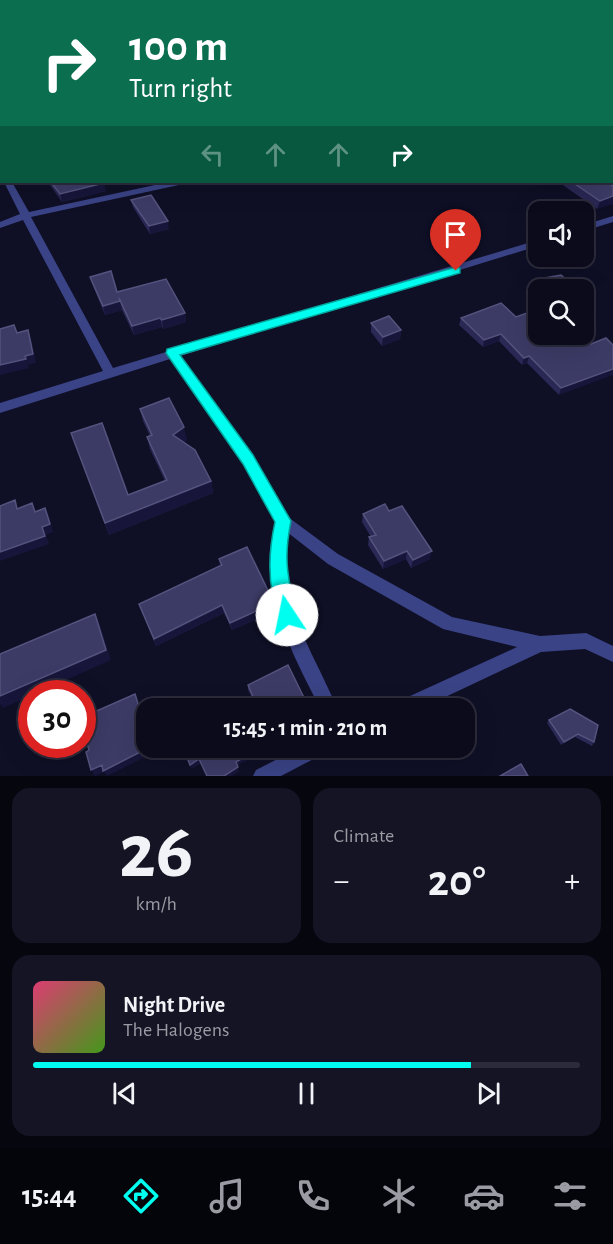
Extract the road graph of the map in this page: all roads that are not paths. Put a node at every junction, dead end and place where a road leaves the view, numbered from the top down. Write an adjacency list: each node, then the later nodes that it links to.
1 (8, 183): 3 (street)
2 (173, 183): 3 (street)
3 (24, 216): 5 (street); 9 (street)
4 (613, 219): 6 (street)
5 (0, 225)
6 (594, 225)
7 (528, 246): 8 (street)
8 (172, 353): 9 (street); 11 (street)
9 (109, 372): 10 (street)
10 (0, 408)
11 (283, 521): 12 (street); 14 (street)
12 (540, 644): 13 (street); 15 (street)
13 (613, 654)
14 (324, 698)
15 (424, 698)
16 (297, 758): 17 (street)
17 (262, 776)

